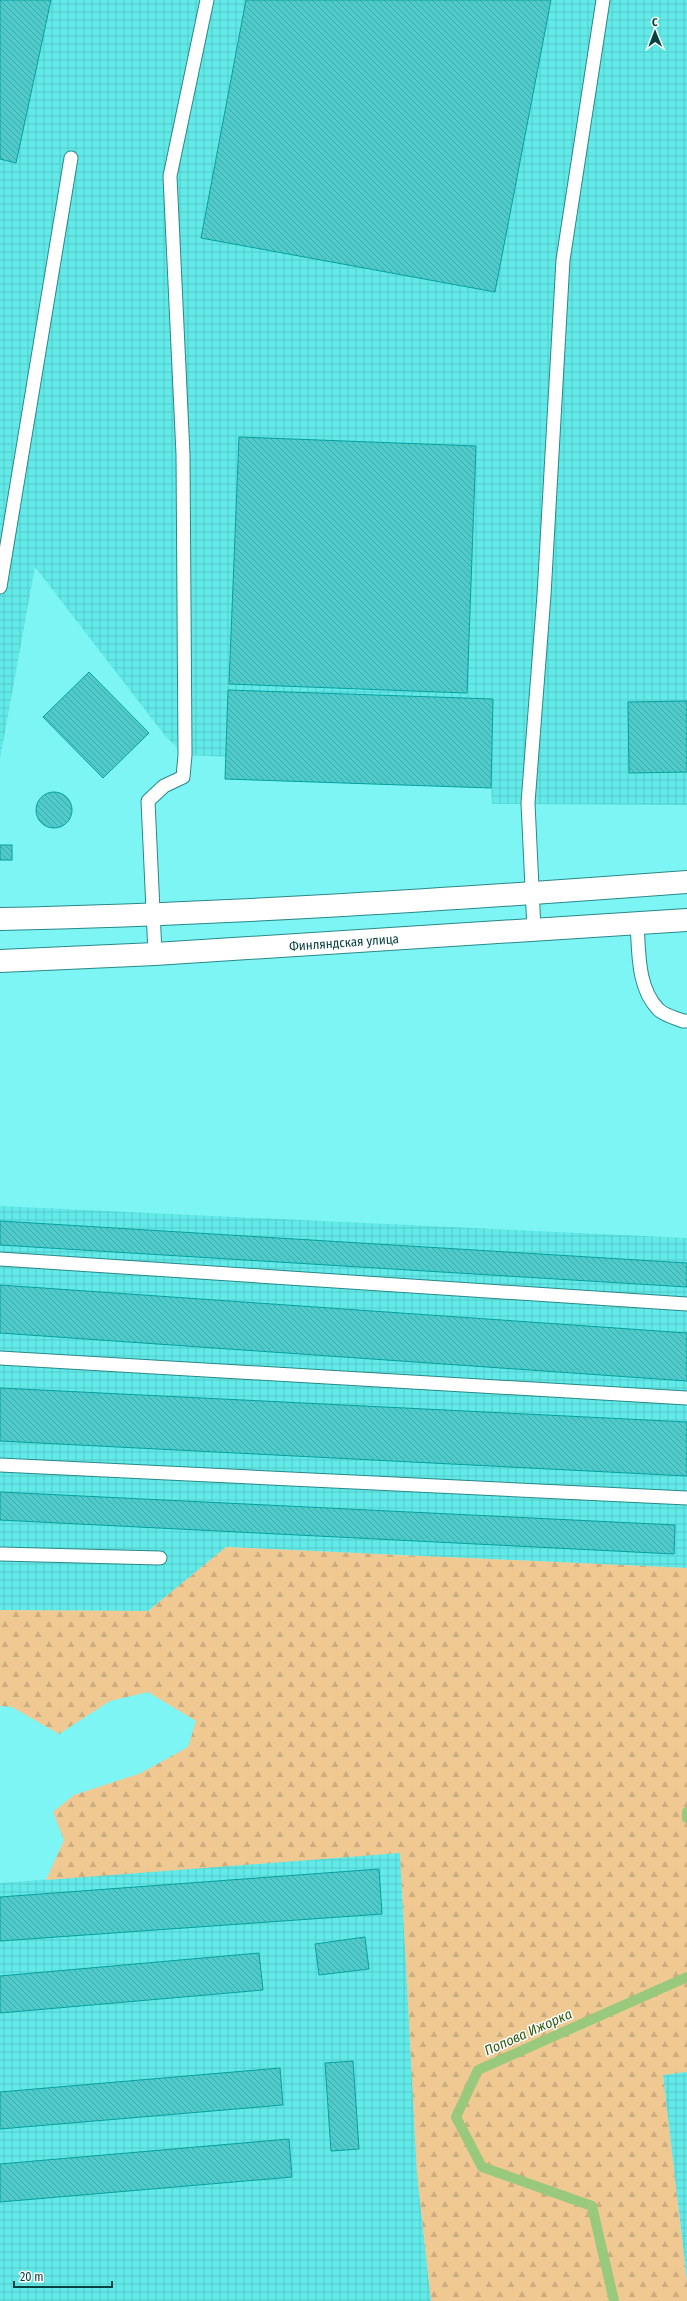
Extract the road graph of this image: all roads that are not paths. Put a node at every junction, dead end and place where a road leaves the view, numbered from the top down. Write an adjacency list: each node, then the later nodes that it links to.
1 (207, 0): 7 (lane)
2 (603, 0): 6 (lane)
3 (71, 158): 4 (lane)
4 (0, 587)
5 (687, 882): 6 (street)
6 (532, 894): 7 (street); 11 (lane)
7 (153, 916): 8 (street); 12 (lane)
8 (0, 919)
9 (687, 920): 10 (street, Финляндская улица)
10 (637, 923): 11 (street, Финляндская улица); 14 (lane)
11 (534, 930): 12 (street, Финляндская улица)
12 (155, 954): 13 (street, Финляндская улица)
13 (0, 961)
14 (687, 1021)
15 (0, 1259): 16 (lane)
16 (687, 1304)
17 (0, 1358): 18 (lane)
18 (687, 1398)
19 (0, 1465): 20 (lane)
20 (687, 1498)
21 (0, 1554): 22 (lane)
22 (160, 1558)

